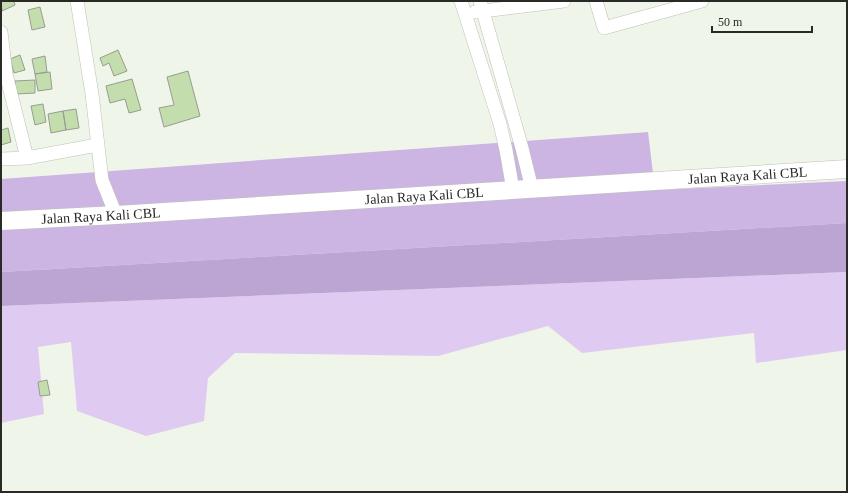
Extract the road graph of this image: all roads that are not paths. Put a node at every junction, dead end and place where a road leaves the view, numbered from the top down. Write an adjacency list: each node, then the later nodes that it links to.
1 (77, 1): 10 (street)
2 (564, 1): 5 (street)
3 (596, 1): 7 (street)
4 (702, 1): 7 (street)
5 (481, 6): 6 (street); 14 (street)
6 (463, 7): 15 (street)
7 (657, 7)
8 (1, 32): 9 (street)
9 (3, 74): 11 (street)
10 (97, 148): 11 (street); 16 (street)
11 (27, 158): 12 (street)
12 (1, 160)
13 (847, 169): 14 (main road, Jalan Raya Kali CBL)
14 (532, 189): 15 (main road, Jalan Raya Kali CBL)
15 (513, 190): 16 (main road, Jalan Raya Kali CBL)
16 (116, 215): 17 (main road, Jalan Raya Kali CBL)
17 (1, 221)

